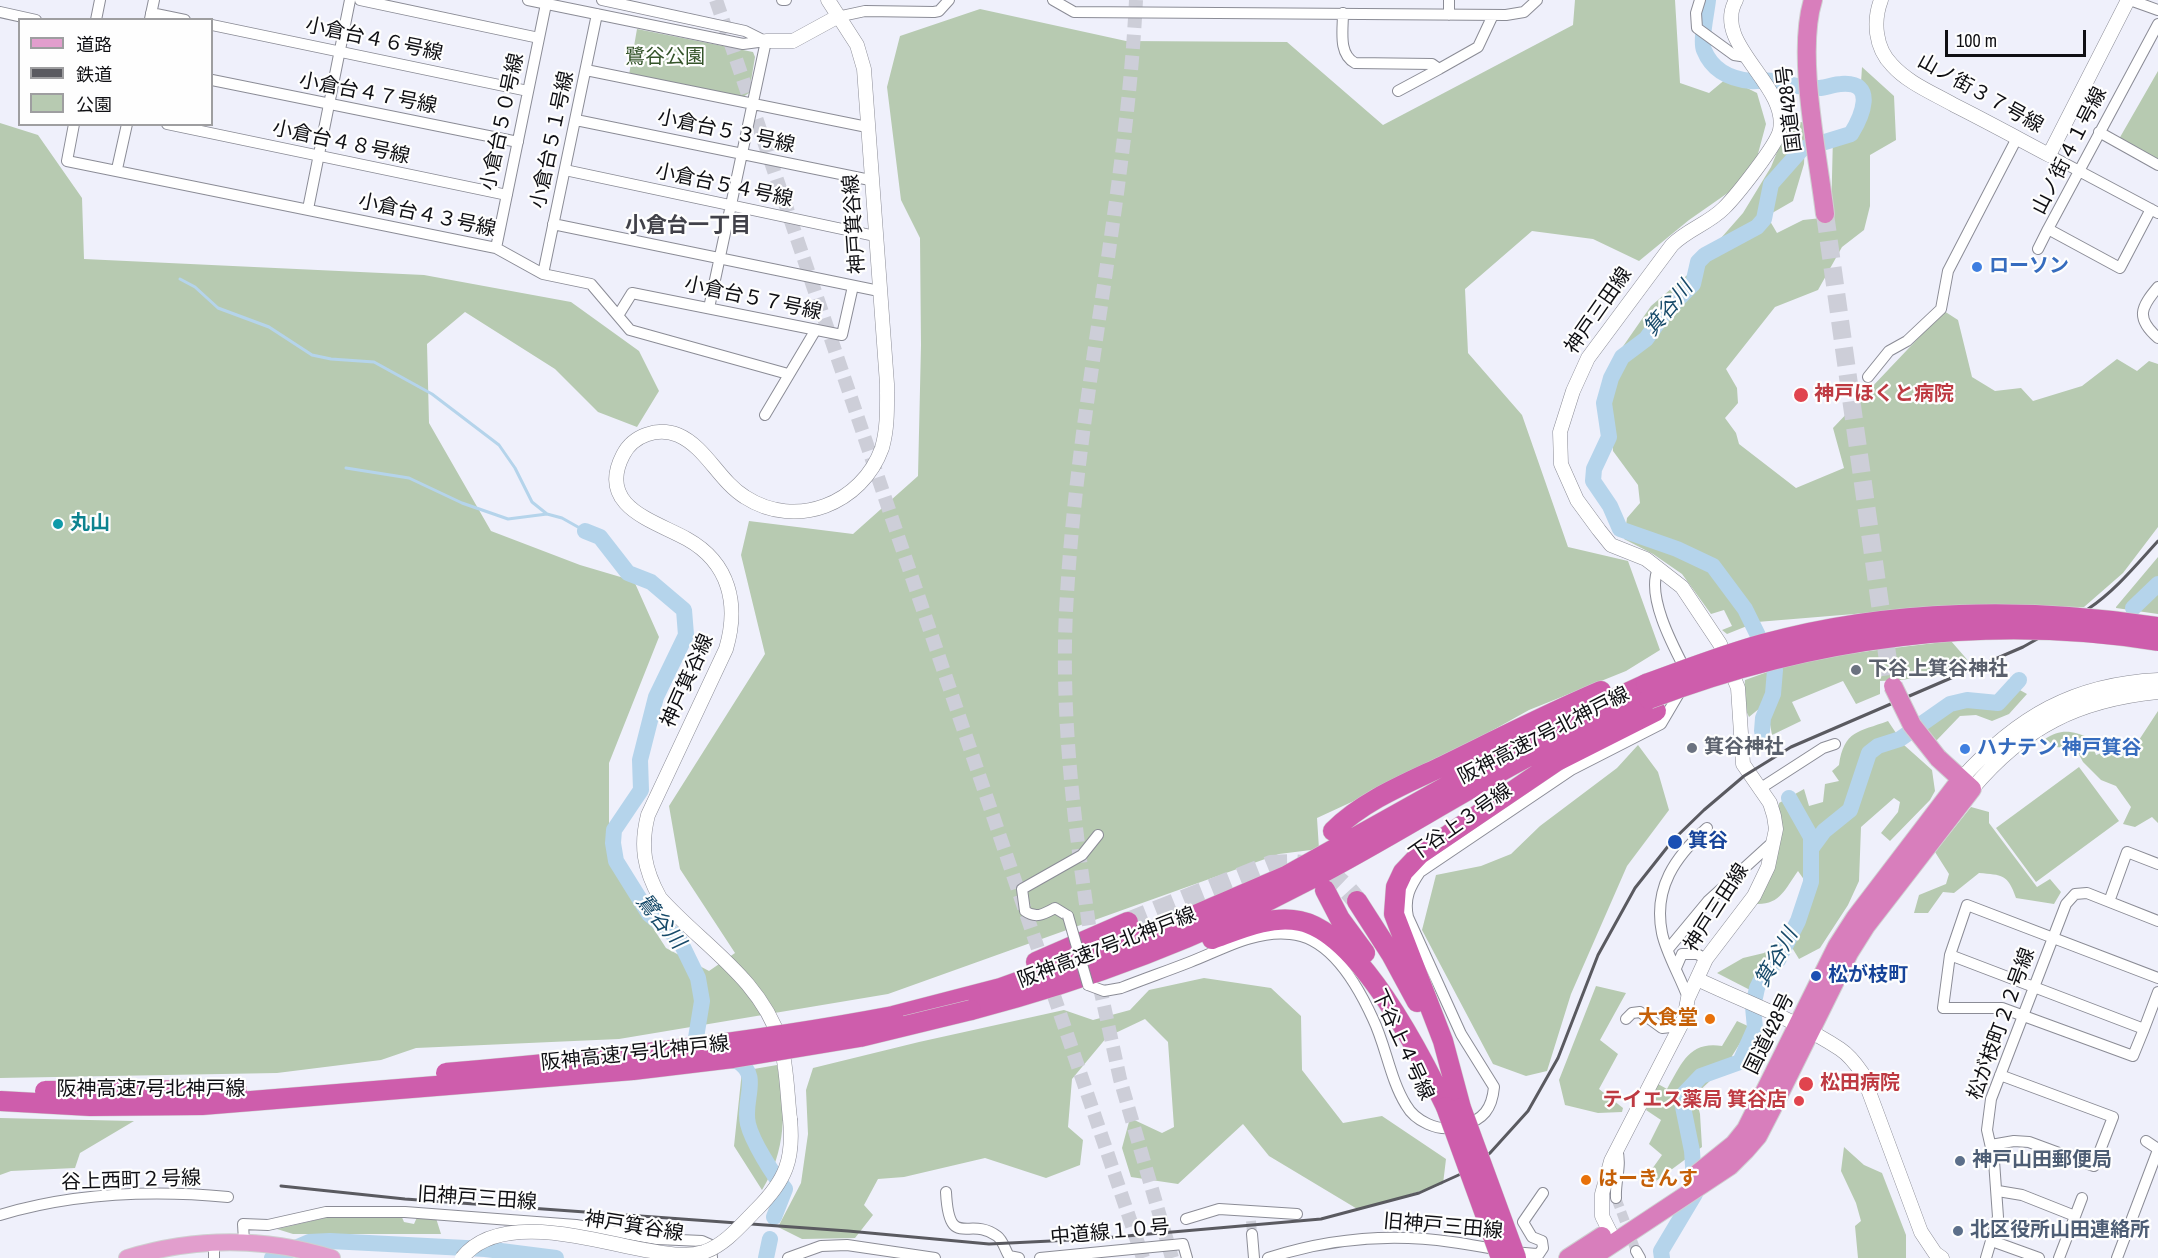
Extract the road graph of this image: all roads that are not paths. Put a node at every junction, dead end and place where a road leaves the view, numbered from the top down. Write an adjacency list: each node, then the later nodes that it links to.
1 (100, 0): 29 (street)
2 (154, 0): 26 (street)
3 (350, 0): 35 (street)
4 (360, 0): 33 (street)
5 (528, 0): 18 (street)
6 (602, 0): 34 (street)
7 (828, 0): 27 (street, 神戸箕谷線)
8 (950, 0): 27 (street)
9 (1053, 0): 21 (street)
10 (1249, 0): 21 (street)
11 (1449, 0): 24 (street)
12 (1538, 0): 25 (street)
13 (1700, 0): 36 (street)
14 (1736, 0): 36 (street, 神戸三田線)
15 (1813, 0): 64 (highway, 国道428号)
16 (1881, 0): 50 (street, 山ノ街３７号線)
17 (2129, 0): 19 (street); 53 (street, 山ノ街３７号線)
18 (546, 4): 23 (street); 33 (street, 小倉台５０号線)
19 (2158, 10)
20 (0, 12): 28 (street)
21 (1249, 12): 22 (street)
22 (1343, 13): 24 (street); 37 (street)
23 (597, 14): 34 (street); 38 (street, 小倉台５１号線)
24 (1449, 15): 25 (street)
25 (1492, 15): 37 (street)
26 (150, 16): 30 (street)
27 (837, 17): 34 (street); 48 (street, 神戸箕谷線)
28 (27, 18)
29 (96, 18)
30 (168, 18)
31 (2158, 24): 49 (street, 山ノ街４１号線)
32 (213, 25): 35 (street, 小倉台４６号線)
33 (539, 38): 40 (street, 小倉台５０号線)
34 (766, 41): 43 (street)
35 (340, 51): 40 (street, 小倉台４６号線); 42 (street)
36 (1747, 57): 82 (street, 神戸三田線)
37 (1439, 69): 41 (street)
38 (586, 70): 43 (street); 44 (street, 小倉台５１号線)
39 (213, 80): 42 (street, 小倉台４７号線)
40 (528, 91): 51 (street, 小倉台５０号線)
41 (1398, 91)
42 (329, 104): 51 (street, 小倉台４７号線); 54 (street)
43 (753, 104): 48 (street); 52 (street)
44 (576, 120): 52 (street, 小倉台５３号線); 57 (street, 小倉台５１号線)
45 (74, 126): 56 (street, 小倉台４３号線)
46 (127, 126): 56 (street)
47 (176, 126): 54 (street, 小倉台４８号線)
48 (867, 127): 59 (street, 神戸箕谷線)
49 (2099, 132): 55 (street); 58 (street, 山ノ街４１号線)
50 (2017, 138): 53 (street, 山ノ街３７号線); 80 (street)
51 (518, 142): 60 (street, 小倉台５０号線)
52 (742, 154): 59 (street, 小倉台５３号線); 61 (street)
53 (2049, 155): 58 (street, 山ノ街３７号線)
54 (318, 157): 60 (street, 小倉台４８号線); 62 (street)
55 (2158, 165)
56 (117, 169): 62 (street, 小倉台４３号線)
57 (565, 170): 61 (street, 小倉台５４号線); 65 (street, 小倉台５１号線)
58 (2078, 170): 63 (street, 山ノ街３７号線); 66 (street, 山ノ街４１号線)
59 (870, 180): 67 (street, 神戸箕谷線)
60 (507, 195): 68 (street, 小倉台５０号線)
61 (730, 206): 67 (street, 小倉台５４号線); 70 (street)
62 (308, 209): 68 (street, 小倉台４３号線)
63 (2154, 211): 66 (street, 山ノ街４１号線)
64 (1825, 214)
65 (553, 224): 70 (street); 71 (street, 小倉台５１号線)
66 (2048, 229): 69 (street)
67 (875, 236): 74 (street, 神戸箕谷線)
68 (496, 248): 71 (street, 小倉台４３号線)
69 (2038, 249)
70 (720, 257): 72 (street); 75 (street)
71 (543, 274): 76 (street, 小倉台４３号線)
72 (853, 286): 74 (street); 77 (street, 小倉台５７号線)
73 (2158, 287): 78 (street)
74 (879, 291): 140 (street, 神戸箕谷線, bridge)
75 (709, 308): 76 (street, 小倉台５７号線); 77 (street, 小倉台５７号線)
76 (619, 314): 79 (street, 小倉台４３号線)
77 (815, 331): 79 (street)
78 (2158, 338)
79 (788, 374): 81 (street)
80 (1868, 377)
81 (765, 415)
82 (1658, 569): 91 (street, 神戸三田線); 122 (street, 下谷上３号線)
83 (2158, 627): 87 (highway, 阪神高速7号北神戸線, bridge)
84 (2158, 641): 87 (highway, bridge)
85 (1891, 680): 90 (highway, bridge)
86 (2158, 680): 90 (street)
87 (1648, 692): 93 (highway); 112 (highway, 阪神高速7号北神戸線); 114 (highway, 阪神高速7号北神戸線); 122 (highway)
88 (2158, 692): 90 (street)
89 (1835, 744): 91 (street)
90 (1966, 784): 118 (highway, 国道428号)
91 (1761, 788): 95 (street, 神戸三田線)
92 (1707, 828): 103 (street)
93 (1333, 831)
94 (1098, 835): 122 (street, 下谷上４号線, bridge)
95 (1774, 841): 103 (street); 105 (street, 神戸三田線)
96 (2158, 864): 98 (street)
97 (1325, 890): 122 (highway)
98 (2110, 899): 100 (street, 松が枝町２２号線); 102 (street, 松が枝町２２号線)
99 (1357, 901): 122 (highway)
100 (2158, 921)
101 (1128, 922): 114 (highway)
102 (2053, 937): 104 (street); 107 (street); 109 (street, 松が枝町２２号線)
103 (1669, 948): 106 (street)
104 (1950, 955): 109 (street); 113 (street)
105 (1706, 959): 106 (street); 108 (street, 神戸三田線)
106 (1676, 968): 111 (street)
107 (2158, 978)
108 (1703, 981): 111 (street, 神戸三田線); 118 (street)
109 (2033, 987): 113 (street, 松が枝町２２号線); 117 (street)
110 (2158, 992): 117 (street)
111 (1688, 998): 116 (street, 神戸三田線)
112 (1011, 1000): 121 (highway, 阪神高速7号北神戸線, bridge); 122 (highway)
113 (2023, 1015): 117 (street); 119 (street, 松が枝町２２号線)
114 (893, 1016): 120 (highway, 阪神高速7号北神戸線, bridge)
115 (1626, 1019): 116 (street)
116 (1680, 1026): 125 (street, 神戸三田線)
117 (2144, 1029)
118 (1803, 1030): 135 (highway, 国道428号); 161 (street)
119 (2000, 1075): 124 (street, 松が枝町２２号線); 124 (street)
120 (0, 1089)
121 (0, 1101)
122 (1457, 1110): 127 (street); 147 (highway, bridge)
123 (2146, 1141): 126 (street)
124 (1991, 1146): 129 (street, 松が枝町２２号線)
125 (1617, 1149): 133 (street); 141 (street, 神戸三田線)
126 (2158, 1150): 165 (street)
127 (1473, 1158)
128 (1480, 1177): 147 (street)
129 (1998, 1191): 138 (street); 143 (street, 松が枝町２２号線)
130 (946, 1192): 154 (street)
131 (1543, 1194): 147 (street, 旧神戸三田線)
132 (228, 1197): 137 (street, 谷上西町２号線)
133 (1616, 1198)
134 (2082, 1198): 138 (street)
135 (1670, 1200): 141 (highway, 国道428号); 160 (highway, 国道428号)
136 (1297, 1214): 139 (street, 中道線１０号)
137 (0, 1215)
138 (2075, 1215): 164 (street)
139 (1186, 1219)
140 (497, 1225): 144 (street, 旧神戸三田線); 150 (street, 神戸箕谷線, bridge); 151 (street, 旧神戸三田線)
141 (1610, 1232): 159 (highway, 国道428号)
142 (1252, 1234): 157 (street)
143 (1992, 1241): 162 (street, 松が枝町２２号線); 163 (street)
144 (248, 1242): 145 (main road); 149 (main road)
145 (214, 1250): 148 (main road)
146 (1130, 1254): 155 (street, 中道線１０号); 156 (street, 中道線１０号)
147 (1509, 1256): 158 (street, 旧神戸三田線)
148 (127, 1258)
149 (332, 1258)
150 (462, 1258)
151 (712, 1258)
152 (788, 1258): 153 (street)
153 (935, 1258)
154 (1019, 1258)
155 (1041, 1258)
156 (1186, 1258)
157 (1254, 1258)
158 (1269, 1258)
159 (1568, 1258)
160 (1591, 1258)
161 (1942, 1258)
162 (1986, 1258)
163 (2039, 1258)
164 (2059, 1258)
165 (2117, 1258)

